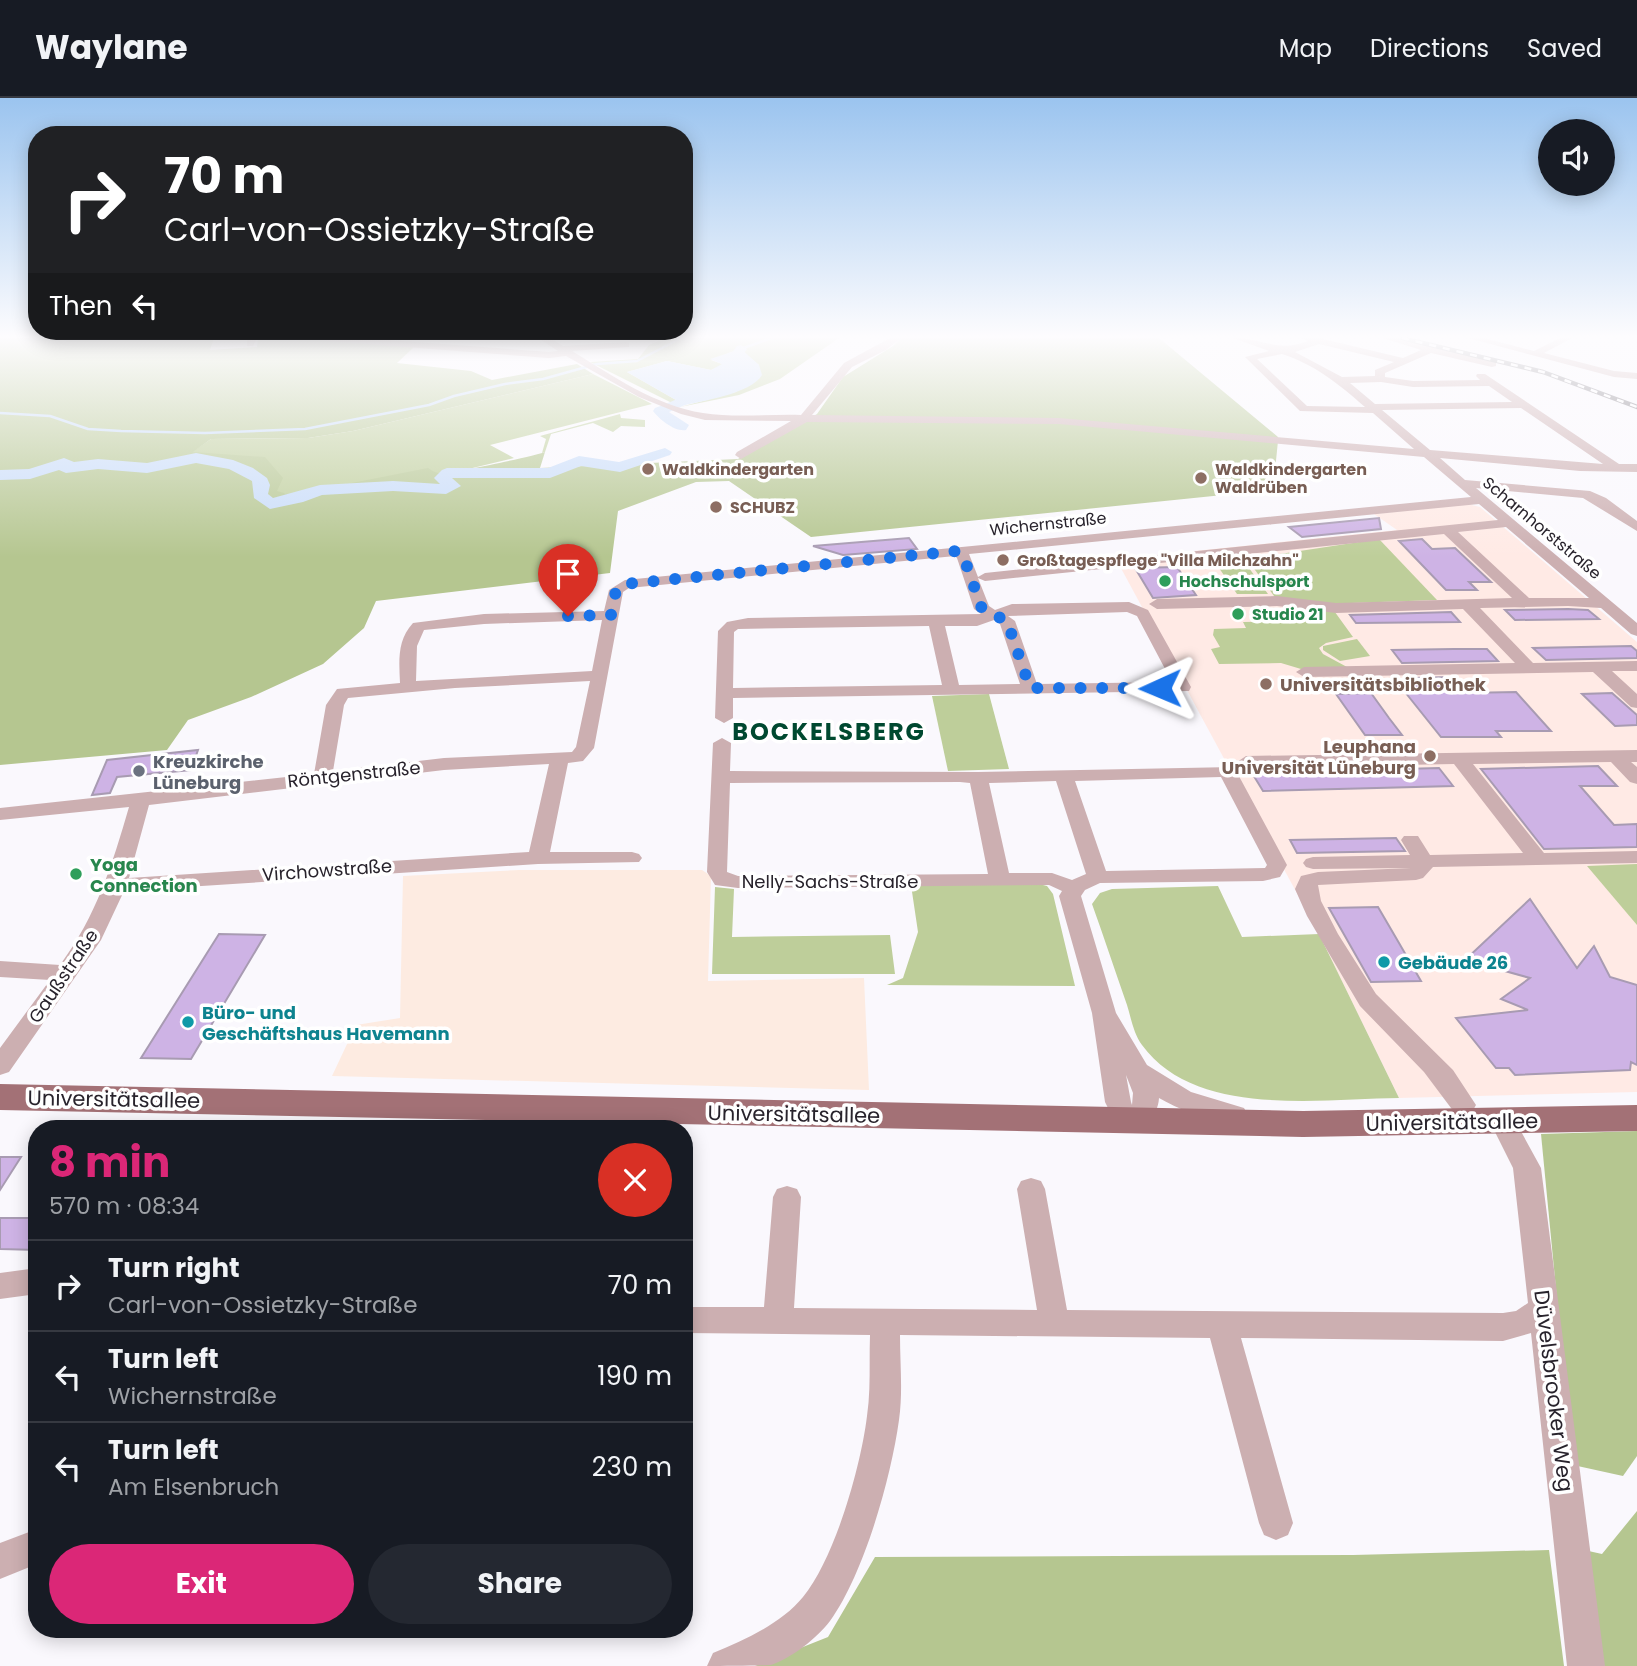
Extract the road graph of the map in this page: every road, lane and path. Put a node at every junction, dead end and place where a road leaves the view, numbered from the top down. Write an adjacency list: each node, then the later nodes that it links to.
1 (681, 411): 5 (street)
2 (810, 411): 5 (street)
3 (1377, 411): 6 (street, Scharnhorststraße)
4 (1532, 411): 8 (street)
5 (803, 419): 6 (street); 7 (street)
6 (1424, 451): 8 (street); 11 (street, Scharnhorststraße)
7 (741, 454)
8 (1606, 468): 9 (street); 10 (street)
9 (1637, 469): 10 (street)
10 (1637, 480)
11 (1461, 483): 12 (street, Scharnhorststraße); 14 (street)
12 (1481, 500): 13 (street, Scharnhorststraße); 16 (street, Wichernstraße)
13 (1508, 523): 15 (street); 21 (street, Scharnhorststraße)
14 (1637, 527)
15 (1446, 528): 17 (street); 18 (street)
16 (958, 551): 22 (street, Wichernstraße); 23 (street)
17 (985, 577)
18 (1525, 602): 20 (street); 21 (street)
19 (1157, 604): 20 (street)
20 (1467, 604): 28 (street)
21 (1604, 604): 25 (street, Scharnhorststraße)
22 (611, 615): 30 (street); 31 (street)
23 (994, 615): 24 (street); 32 (street); 32 (street)
24 (936, 622): 33 (street); 34 (street)
25 (1637, 631)
26 (1637, 666): 27 (street)
27 (1598, 667): 28 (street); 35 (street)
28 (1529, 668): 29 (street)
29 (1304, 672)
30 (599, 676): 31 (street); 40 (street, Röntgenstraße)
31 (408, 686): 45 (street)
32 (1030, 688): 33 (street)
33 (951, 689): 34 (street)
34 (726, 693): 36 (street)
35 (1637, 703)
36 (724, 718)
37 (722, 743): 43 (street, Nelly-Sachs-Straße)
38 (1637, 756): 39 (street)
39 (1616, 757): 41 (street); 47 (street)
40 (560, 758): 45 (street, Röntgenstraße); 52 (street)
41 (1459, 759): 42 (street); 54 (street)
42 (1247, 762)
43 (721, 777): 46 (street); 59 (street, Nelly-Sachs-Straße)
44 (1064, 777): 46 (street); 57 (street); 58 (street)
45 (323, 778): 48 (street, Röntgenstraße)
46 (978, 778): 59 (street)
47 (1637, 778)
48 (141, 800): 49 (street, Röntgenstraße); 60 (street, Gaußstraße)
49 (0, 814)
50 (1411, 840): 55 (street)
51 (1637, 856): 54 (street)
52 (538, 858): 53 (street, Virchowstraße); 60 (street, Virchowstraße)
53 (632, 858)
54 (1538, 859): 55 (street)
55 (1423, 861): 56 (street)
56 (1311, 872): 57 (street); 68 (street)
57 (1273, 873): 58 (street)
58 (1098, 877): 61 (street)
59 (1000, 880): 61 (street, Nelly-Sachs-Straße)
60 (116, 886): 63 (street, Gaußstraße)
61 (1073, 888): 64 (street)
62 (0, 969): 63 (street)
63 (67, 973): 65 (street, Gaußstraße)
64 (1104, 1013): 66 (street); 70 (street)
65 (0, 1066)
66 (1135, 1069): 70 (street); 72 (street, Universitätsallee)
67 (0, 1097): 70 (main road, Universitätsallee)
68 (1463, 1105)
69 (1637, 1118): 71 (main road, Universitätsallee)
70 (1127, 1121): 72 (main road, Universitätsallee)
71 (1503, 1122): 72 (main road, Universitätsallee); 77 (street, Düvelsbrooker Weg)
72 (1268, 1123)
73 (1031, 1189): 81 (street)
74 (787, 1197): 79 (street)
75 (28, 1282): 76 (street)
76 (0, 1286)
77 (1543, 1309): 82 (street); 87 (street, Düvelsbrooker Weg)
78 (693, 1320): 79 (street)
79 (778, 1320): 80 (street)
80 (884, 1323): 81 (street); 86 (street)
81 (1054, 1324): 82 (street)
82 (1222, 1326): 83 (street)
83 (1276, 1523)
84 (28, 1550): 85 (street)
85 (0, 1561)
86 (726, 1666)
87 (1586, 1666)

